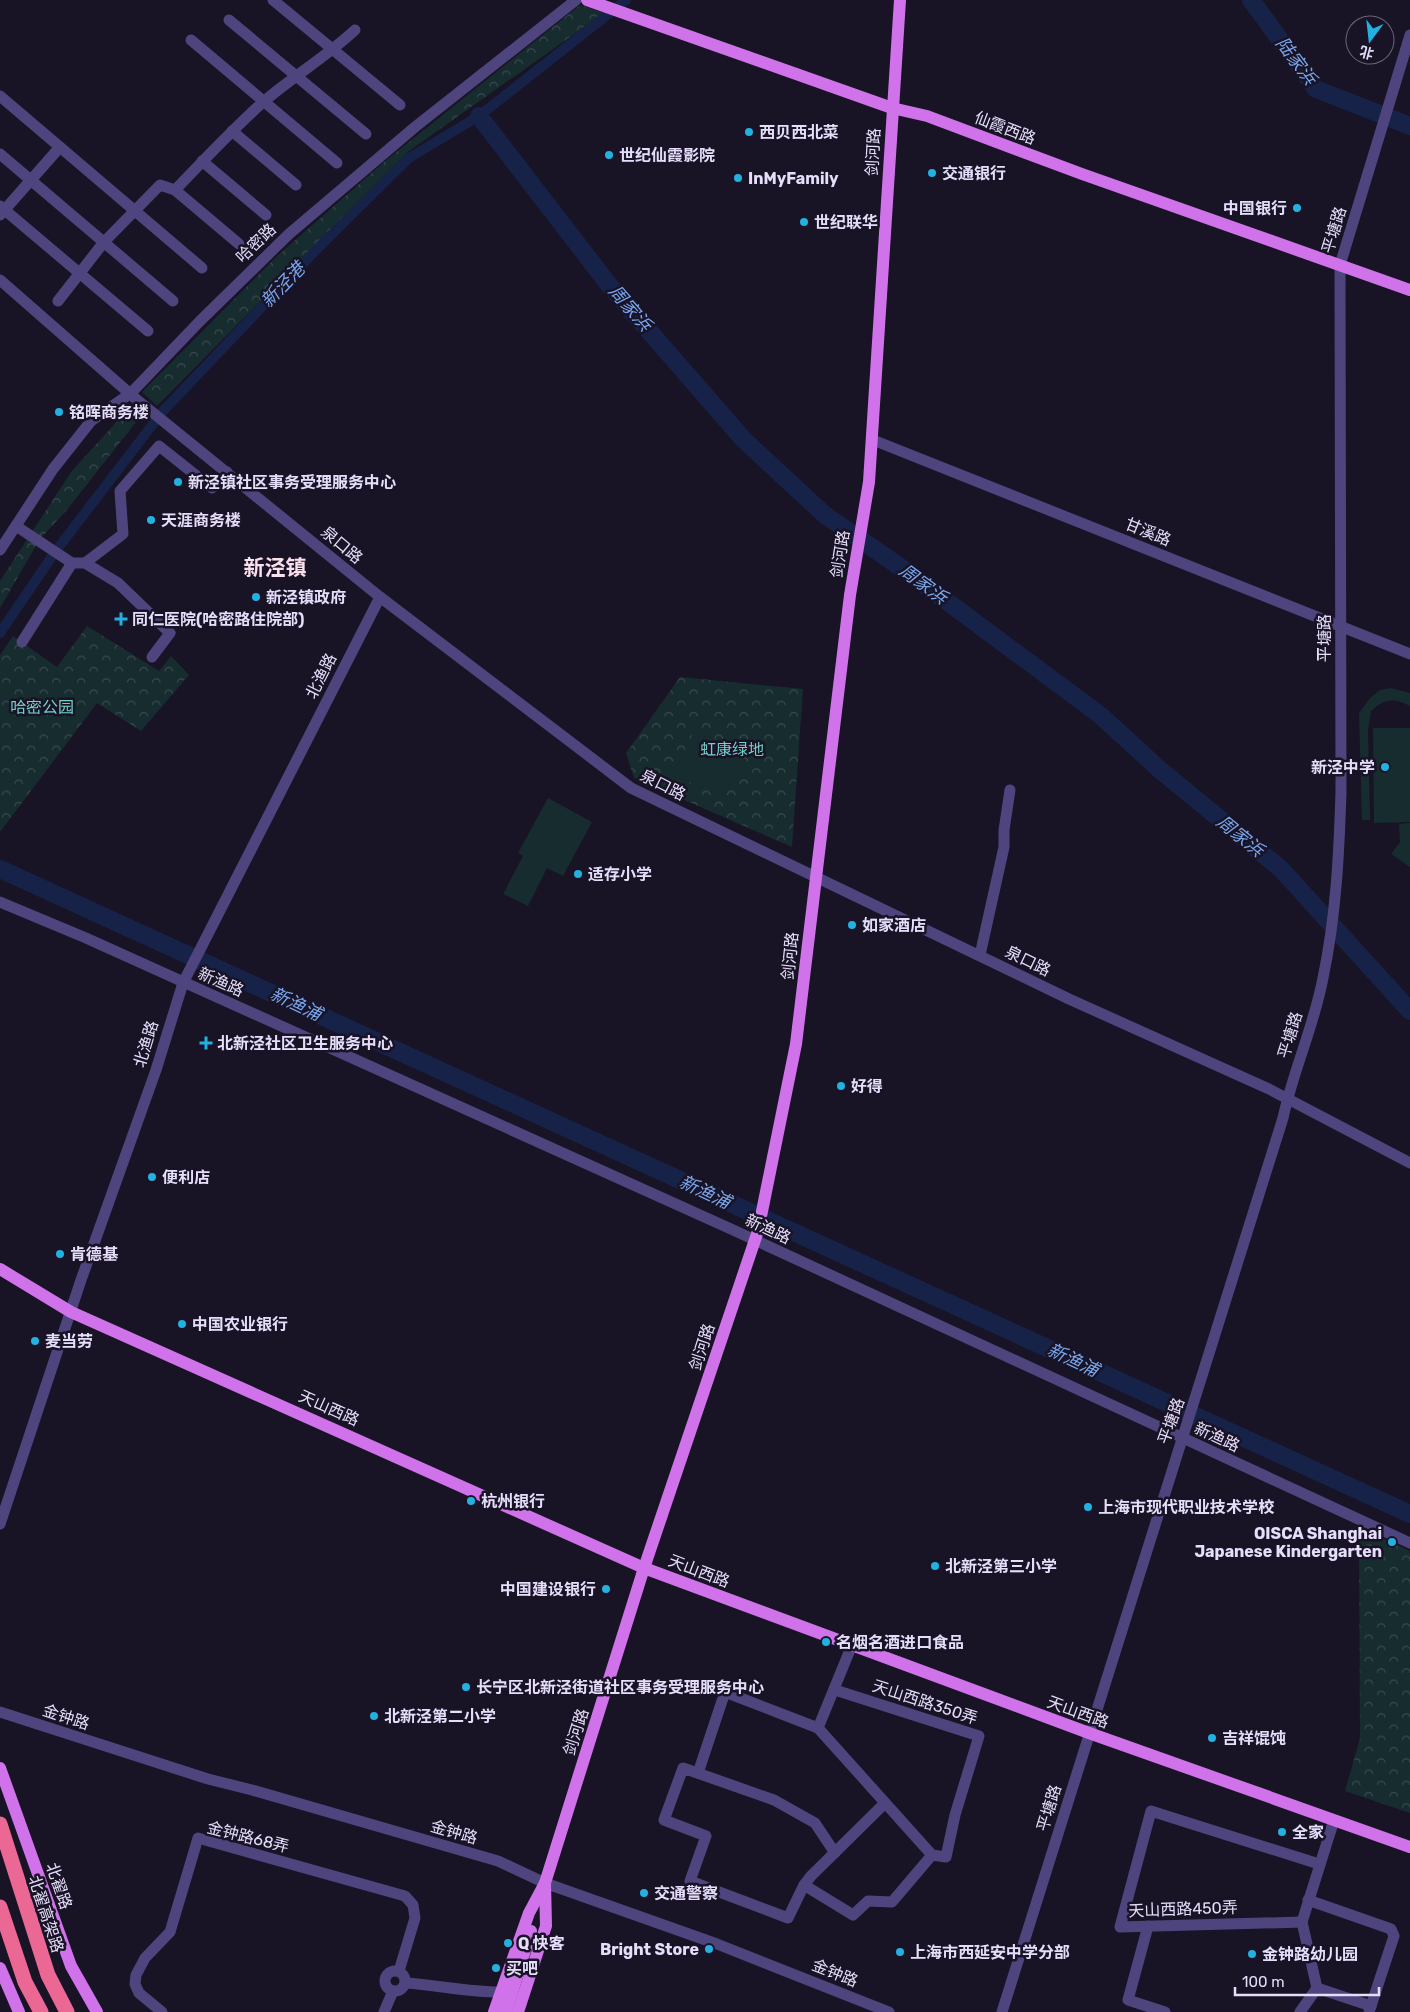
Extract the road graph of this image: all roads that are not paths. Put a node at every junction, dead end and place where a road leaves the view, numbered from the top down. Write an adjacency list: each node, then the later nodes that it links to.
1 (273, 0): 9 (street)
2 (576, 0): 37 (street, 哈密路)
3 (587, 0): 14 (main road, 仙霞西路)
4 (900, 0): 14 (main road, 剑河路)
5 (229, 20): 10 (street)
6 (356, 30): 9 (street)
7 (1410, 35): 29 (street, 平塘路)
8 (191, 40): 12 (street)
9 (334, 50): 10 (street); 13 (street)
10 (298, 77): 12 (street); 16 (street)
11 (0, 96): 17 (street)
12 (264, 102): 15 (street); 20 (street)
13 (400, 105)
14 (892, 108): 29 (main road, 仙霞西路); 38 (main road, 剑河路)
15 (232, 131): 19 (street); 22 (street)
16 (366, 134)
17 (60, 147): 21 (street); 25 (street)
18 (0, 154): 21 (street)
19 (202, 161): 23 (street); 26 (street)
20 (337, 163)
21 (31, 180): 24 (street); 27 (street)
22 (296, 185)
23 (175, 190): 25 (street); 28 (street)
24 (2, 210): 31 (street)
25 (134, 210): 27 (street); 30 (street)
26 (266, 215)
27 (104, 242): 31 (street); 35 (street)
28 (239, 244)
29 (1340, 265): 33 (main road, 仙霞西路); 45 (street, 平塘路)
30 (202, 268)
31 (80, 274): 34 (street); 36 (street)
32 (0, 280): 37 (street, 泉口路)
33 (1410, 290)
34 (58, 300)
35 (173, 301)
36 (148, 331)
37 (134, 396): 39 (street, 泉口路); 40 (street, 哈密路)
38 (873, 440): 45 (street, 甘溪路); 50 (main road, 剑河路)
39 (227, 472): 43 (street); 44 (street, 泉口路)
40 (16, 526): 41 (street, 哈密路); 42 (street)
41 (0, 550)
42 (72, 563): 43 (street); 46 (street)
43 (85, 563): 48 (street)
44 (380, 597): 50 (street, 泉口路); 53 (street, 北渔路)
45 (1340, 626): 47 (street, 甘溪路); 54 (street, 平塘路)
46 (22, 642)
47 (1410, 654)
48 (152, 657)
49 (1010, 790): 52 (street)
50 (815, 879): 52 (street, 泉口路); 56 (main road, 剑河路)
51 (0, 902): 53 (street, 新渔路)
52 (980, 955): 54 (street, 泉口路)
53 (183, 983): 56 (street, 新渔路); 58 (street, 北渔路)
54 (1288, 1098): 55 (street, 泉口路); 59 (street, 平塘路)
55 (1410, 1163)
56 (755, 1241): 59 (street, 新渔路); 62 (main road, 剑河路)
57 (0, 1269): 58 (main road, 天山西路)
58 (71, 1312): 60 (street, 北渔路); 62 (main road, 天山西路)
59 (1182, 1439): 61 (street, 新渔路); 67 (street, 平塘路)
60 (0, 1524)
61 (1410, 1543)
62 (644, 1568): 63 (main road, 天山西路); 77 (main road, 剑河路)
63 (852, 1645): 64 (street); 67 (main road, 天山西路)
64 (835, 1690): 66 (street); 75 (street, 天山西路350弄)
65 (0, 1712): 77 (street, 金钟路)
66 (818, 1728): 69 (street); 70 (street)
67 (1089, 1733): 71 (main road, 天山西路); 100 (street, 平塘路)
68 (0, 1768): 93 (main road, 北翟路)
69 (698, 1773): 74 (street); 78 (street)
70 (885, 1803): 74 (street); 75 (street)
71 (1334, 1820): 73 (main road, 天山西路); 76 (street)
72 (0, 1824): 92 (highway, 北翟高架路)
73 (1410, 1846)
74 (835, 1853): 78 (street)
75 (932, 1855): 78 (street)
76 (1318, 1864): 79 (street); 82 (street, 天山西路450弄)
77 (545, 1883): 88 (main road, 剑河路); 97 (main road); 98 (main road, 剑河路); 99 (street, 金钟路)
78 (804, 1886)
79 (1308, 1900): 81 (street); 89 (street)
80 (0, 1907): 91 (highway)
81 (1302, 1922): 82 (street, 天山西路450弄); 86 (street)
82 (1148, 1926): 101 (street)
83 (0, 1968): 90 (main road)
84 (399, 1971): 85 (street); 87 (street, 金钟路68弄); 94 (street, 金钟路68弄)
85 (406, 1983): 87 (street); 88 (street)
86 (1318, 1988): 89 (street); 102 (street)
87 (393, 1991): 95 (street)
88 (500, 1992): 96 (main road, 剑河路)
89 (1370, 2009)
90 (19, 2012)
91 (41, 2012)
92 (67, 2012)
93 (97, 2012)
94 (162, 2012)
95 (384, 2012)
96 (494, 2012)
97 (506, 2012)
98 (518, 2012)
99 (889, 2012)
100 (1002, 2012)
101 (1165, 2012)
102 (1300, 2012)

